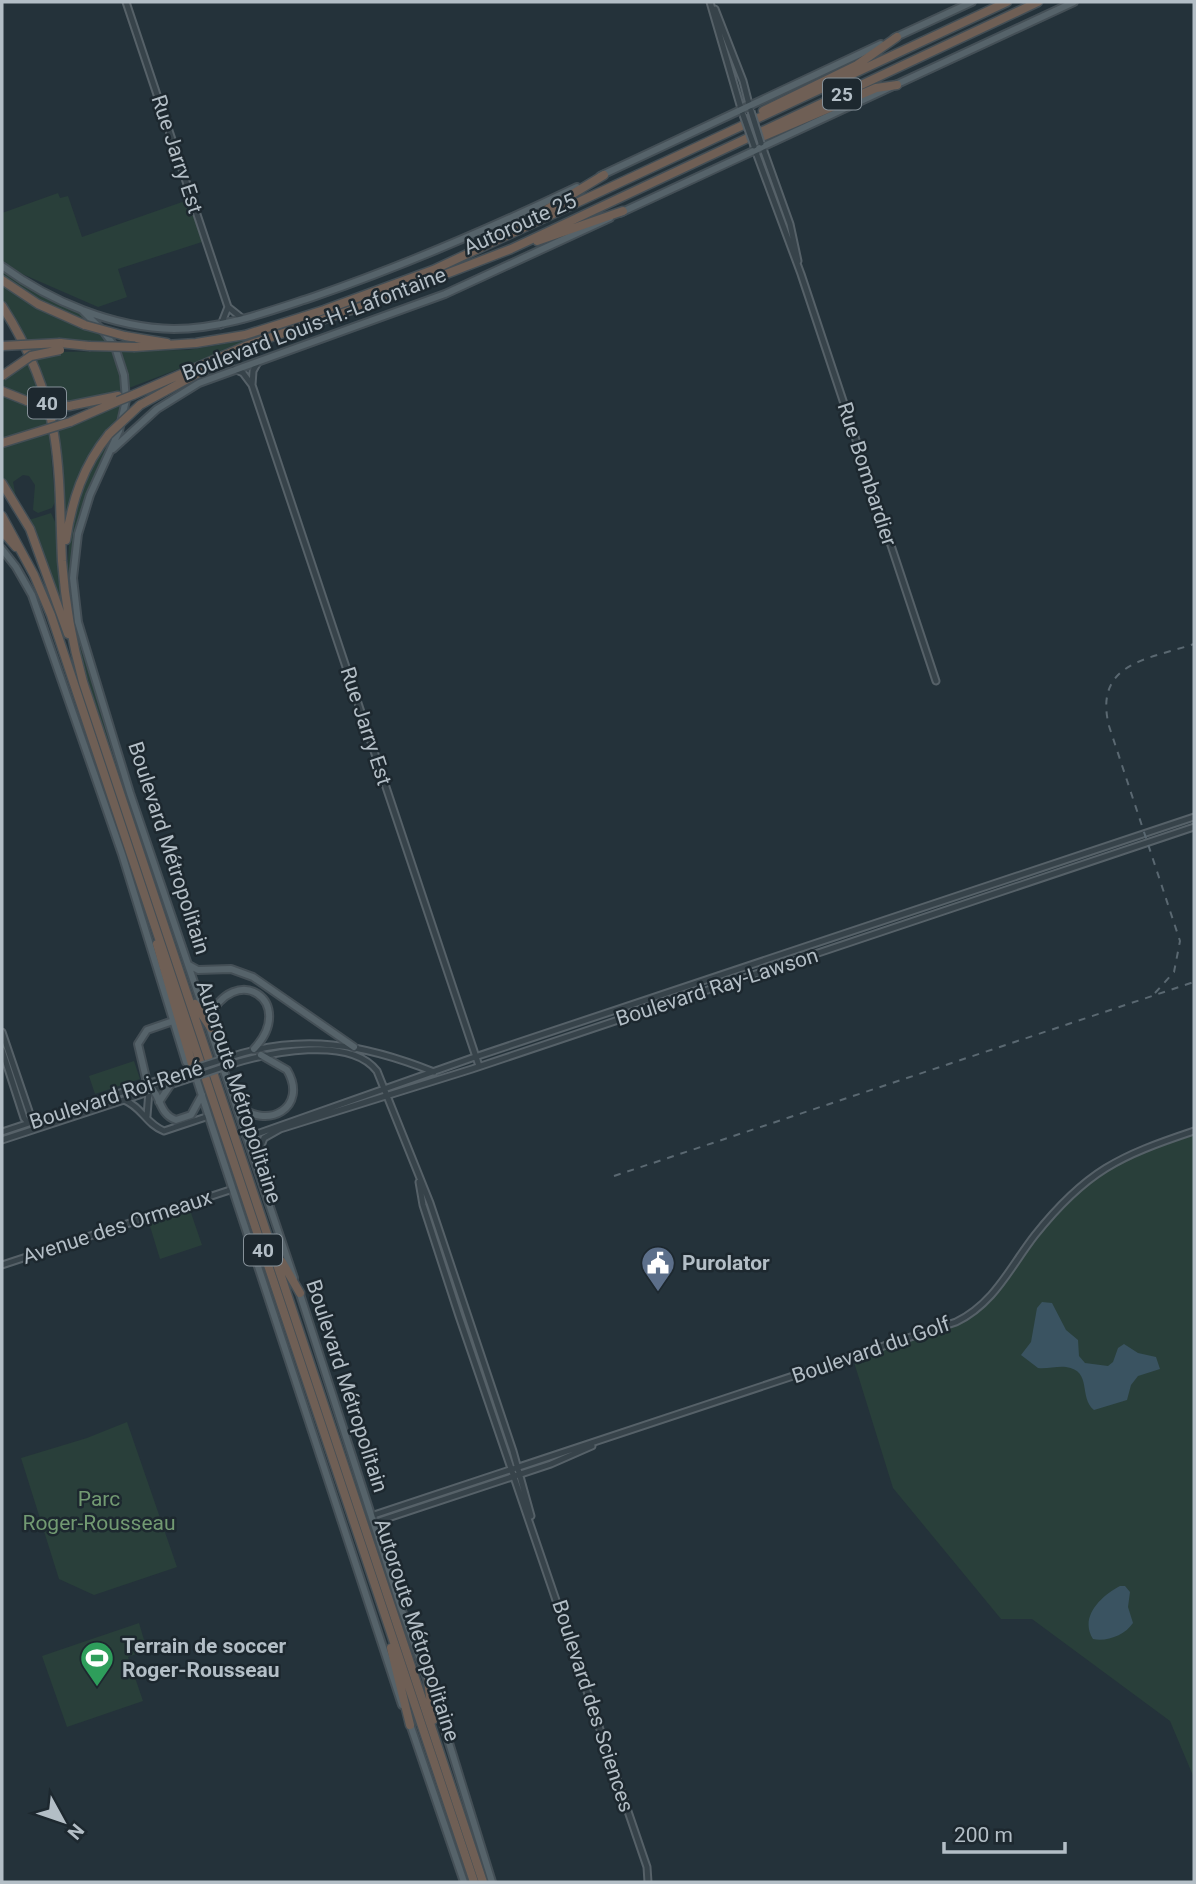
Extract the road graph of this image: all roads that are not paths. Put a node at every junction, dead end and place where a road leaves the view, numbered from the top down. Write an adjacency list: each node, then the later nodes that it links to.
1 (126, 2): 22 (street, Rue Jarry Est)
2 (711, 2): 9 (street, Rue Bombardier); 9 (street, Rue Bombardier)
3 (972, 2): 7 (main road, Boulevard Louis-H.-Lafontaine)
4 (1007, 2): 10 (highway, Autoroute 25 / 25)
5 (1038, 2): 13 (highway, Autoroute 25 / 25)
6 (1074, 2): 8 (main road, Boulevard Louis-H.-Lafontaine)
7 (897, 37): 9 (main road, Boulevard Louis-H.-Lafontaine); 10 (highway)
8 (897, 85): 11 (main road, Boulevard Louis-H.-Lafontaine); 13 (highway)
9 (746, 111): 11 (street, Rue Bombardier, bridge); 12 (street, Rue Bombardier, bridge); 14 (main road, Boulevard Louis-H.-Lafontaine)
10 (724, 134): 16 (highway, Autoroute 25 / 25)
11 (762, 145): 12 (main road, Boulevard Louis-H.-Lafontaine); 19 (street, Rue Bombardier)
12 (755, 149): 15 (main road, Boulevard Louis-H.-Lafontaine); 19 (street, Rue Bombardier)
13 (708, 156): 17 (highway, Autoroute 25 / 25)
14 (604, 175): 16 (highway); 24 (main road, Boulevard Louis-H.-Lafontaine)
15 (623, 211): 17 (highway); 30 (main road, Boulevard Louis-H.-Lafontaine)
16 (493, 244): 27 (highway, Autoroute 25 / 25)
17 (511, 249): 26 (highway, Autoroute 25 / 25)
18 (2, 266): 23 (main road)
19 (799, 267): 44 (street, Rue Bombardier)
20 (2, 280): 27 (highway, bridge)
21 (2, 306): 42 (highway, Autoroute Métropolitaine / 40)
22 (228, 307): 24 (street); 25 (street)
23 (82, 310): 25 (main road, Boulevard Louis-H.-Lafontaine); 37 (main road, Boulevard Métropolitain)
24 (243, 319): 25 (main road, Boulevard Louis-H.-Lafontaine)
25 (221, 325)
26 (257, 342): 35 (highway, Autoroute 25 / 25, bridge); 42 (highway, bridge)
27 (178, 345): 29 (highway, Autoroute 25 / 25, bridge)
28 (2, 346): 29 (highway, Autoroute 25 / 25, bridge)
29 (89, 346): 32 (highway, bridge)
30 (258, 361): 31 (main road, Boulevard Louis-H.-Lafontaine); 33 (street)
31 (234, 369): 33 (street, Rue Jarry Est); 37 (main road, Boulevard Louis-H.-Lafontaine)
32 (2, 376)
33 (252, 385): 59 (street, Rue Jarry Est)
34 (2, 391): 35 (highway, bridge)
35 (118, 398): 36 (highway, Autoroute 25 / 25, bridge)
36 (2, 443)
37 (112, 451): 48 (main road, Boulevard Métropolitain)
38 (2, 483): 43 (highway)
39 (2, 515): 40 (highway, Autoroute Métropolitaine / 40)
40 (6, 529): 47 (highway, Autoroute Métropolitaine / 40)
41 (2, 549): 50 (main road)
42 (62, 561): 43 (highway, Autoroute Métropolitaine / 40)
43 (73, 646): 49 (highway, Autoroute Métropolitaine / 40)
44 (936, 681)
45 (1194, 817): 53 (street, Boulevard Ray-Lawson)
46 (1194, 827): 54 (street, Boulevard Ray-Lawson)
47 (148, 907): 61 (highway); 85 (highway, Autoroute Métropolitaine / 40)
48 (188, 964): 51 (main road, Boulevard Métropolitain); 55 (main road)
49 (184, 982): 51 (highway); 80 (highway, Autoroute Métropolitaine / 40)
50 (173, 1021): 61 (main road); 64 (main road)
51 (210, 1024): 56 (main road); 69 (main road, Boulevard Métropolitain)
52 (2, 1032): 72 (street)
53 (541, 1035): 54 (street); 59 (street, Boulevard Ray-Lawson)
54 (544, 1044): 60 (street, Boulevard Ray-Lawson)
55 (354, 1047): 56 (street, Boulevard Roi-René); 62 (street, Boulevard Roi-René)
56 (254, 1049): 64 (street, Boulevard Roi-René, bridge)
57 (2, 1050): 72 (street)
58 (261, 1055): 63 (street, Boulevard Roi-René, bridge); 65 (street, Boulevard Roi-René); 69 (main road)
59 (477, 1057): 60 (street, Rue Jarry Est); 62 (street, Boulevard Ray-Lawson)
60 (479, 1066): 65 (street, Boulevard Ray-Lawson)
61 (194, 1072): 66 (main road)
62 (434, 1072): 65 (street, Boulevard Ray-Lawson)
63 (171, 1084): 64 (street, Boulevard Roi-René); 68 (main road)
64 (150, 1088): 67 (street, Boulevard Roi-René); 68 (main road); 70 (street); 72 (street, Boulevard Roi-René)
65 (387, 1092): 76 (street, Boulevard Ray-Lawson); 78 (street, Boulevard Ray-Lawson); 83 (street, Boulevard des Sciences)
66 (202, 1095): 68 (main road); 71 (main road)
67 (124, 1100): 70 (street); 73 (street, Boulevard Roi-René)
68 (159, 1102)
69 (235, 1102): 76 (main road, Boulevard Métropolitain)
70 (147, 1116): 71 (street)
71 (209, 1116): 79 (main road)
72 (31, 1122): 73 (street); 75 (street, Boulevard Roi-René)
73 (37, 1128): 77 (street, Boulevard Roi-René)
74 (1194, 1130): 83 (street, Boulevard du Golf)
75 (2, 1132)
76 (245, 1135): 78 (main road, Boulevard Métropolitain)
77 (2, 1140)
78 (255, 1161): 82 (main road, Boulevard Métropolitain)
79 (233, 1189): 81 (street, Avenue des Ormeaux); 87 (main road)
80 (264, 1224): 82 (highway); 88 (highway, Autoroute Métropolitaine / 40)
81 (2, 1265)
82 (300, 1293): 84 (main road, Boulevard Métropolitain)
83 (516, 1471): 84 (street, Boulevard du Golf); 93 (street, Boulevard des Sciences)
84 (372, 1520): 86 (main road, Boulevard Métropolitain)
85 (383, 1611): 87 (highway); 90 (highway, Autoroute Métropolitaine / 40)
86 (428, 1681): 88 (highway); 92 (main road, Boulevard Métropolitain)
87 (410, 1725): 89 (main road)
88 (435, 1740): 91 (highway, Autoroute Métropolitaine / 40)
89 (464, 1882)
90 (474, 1882)
91 (483, 1882)
92 (492, 1882)
93 (648, 1882)

